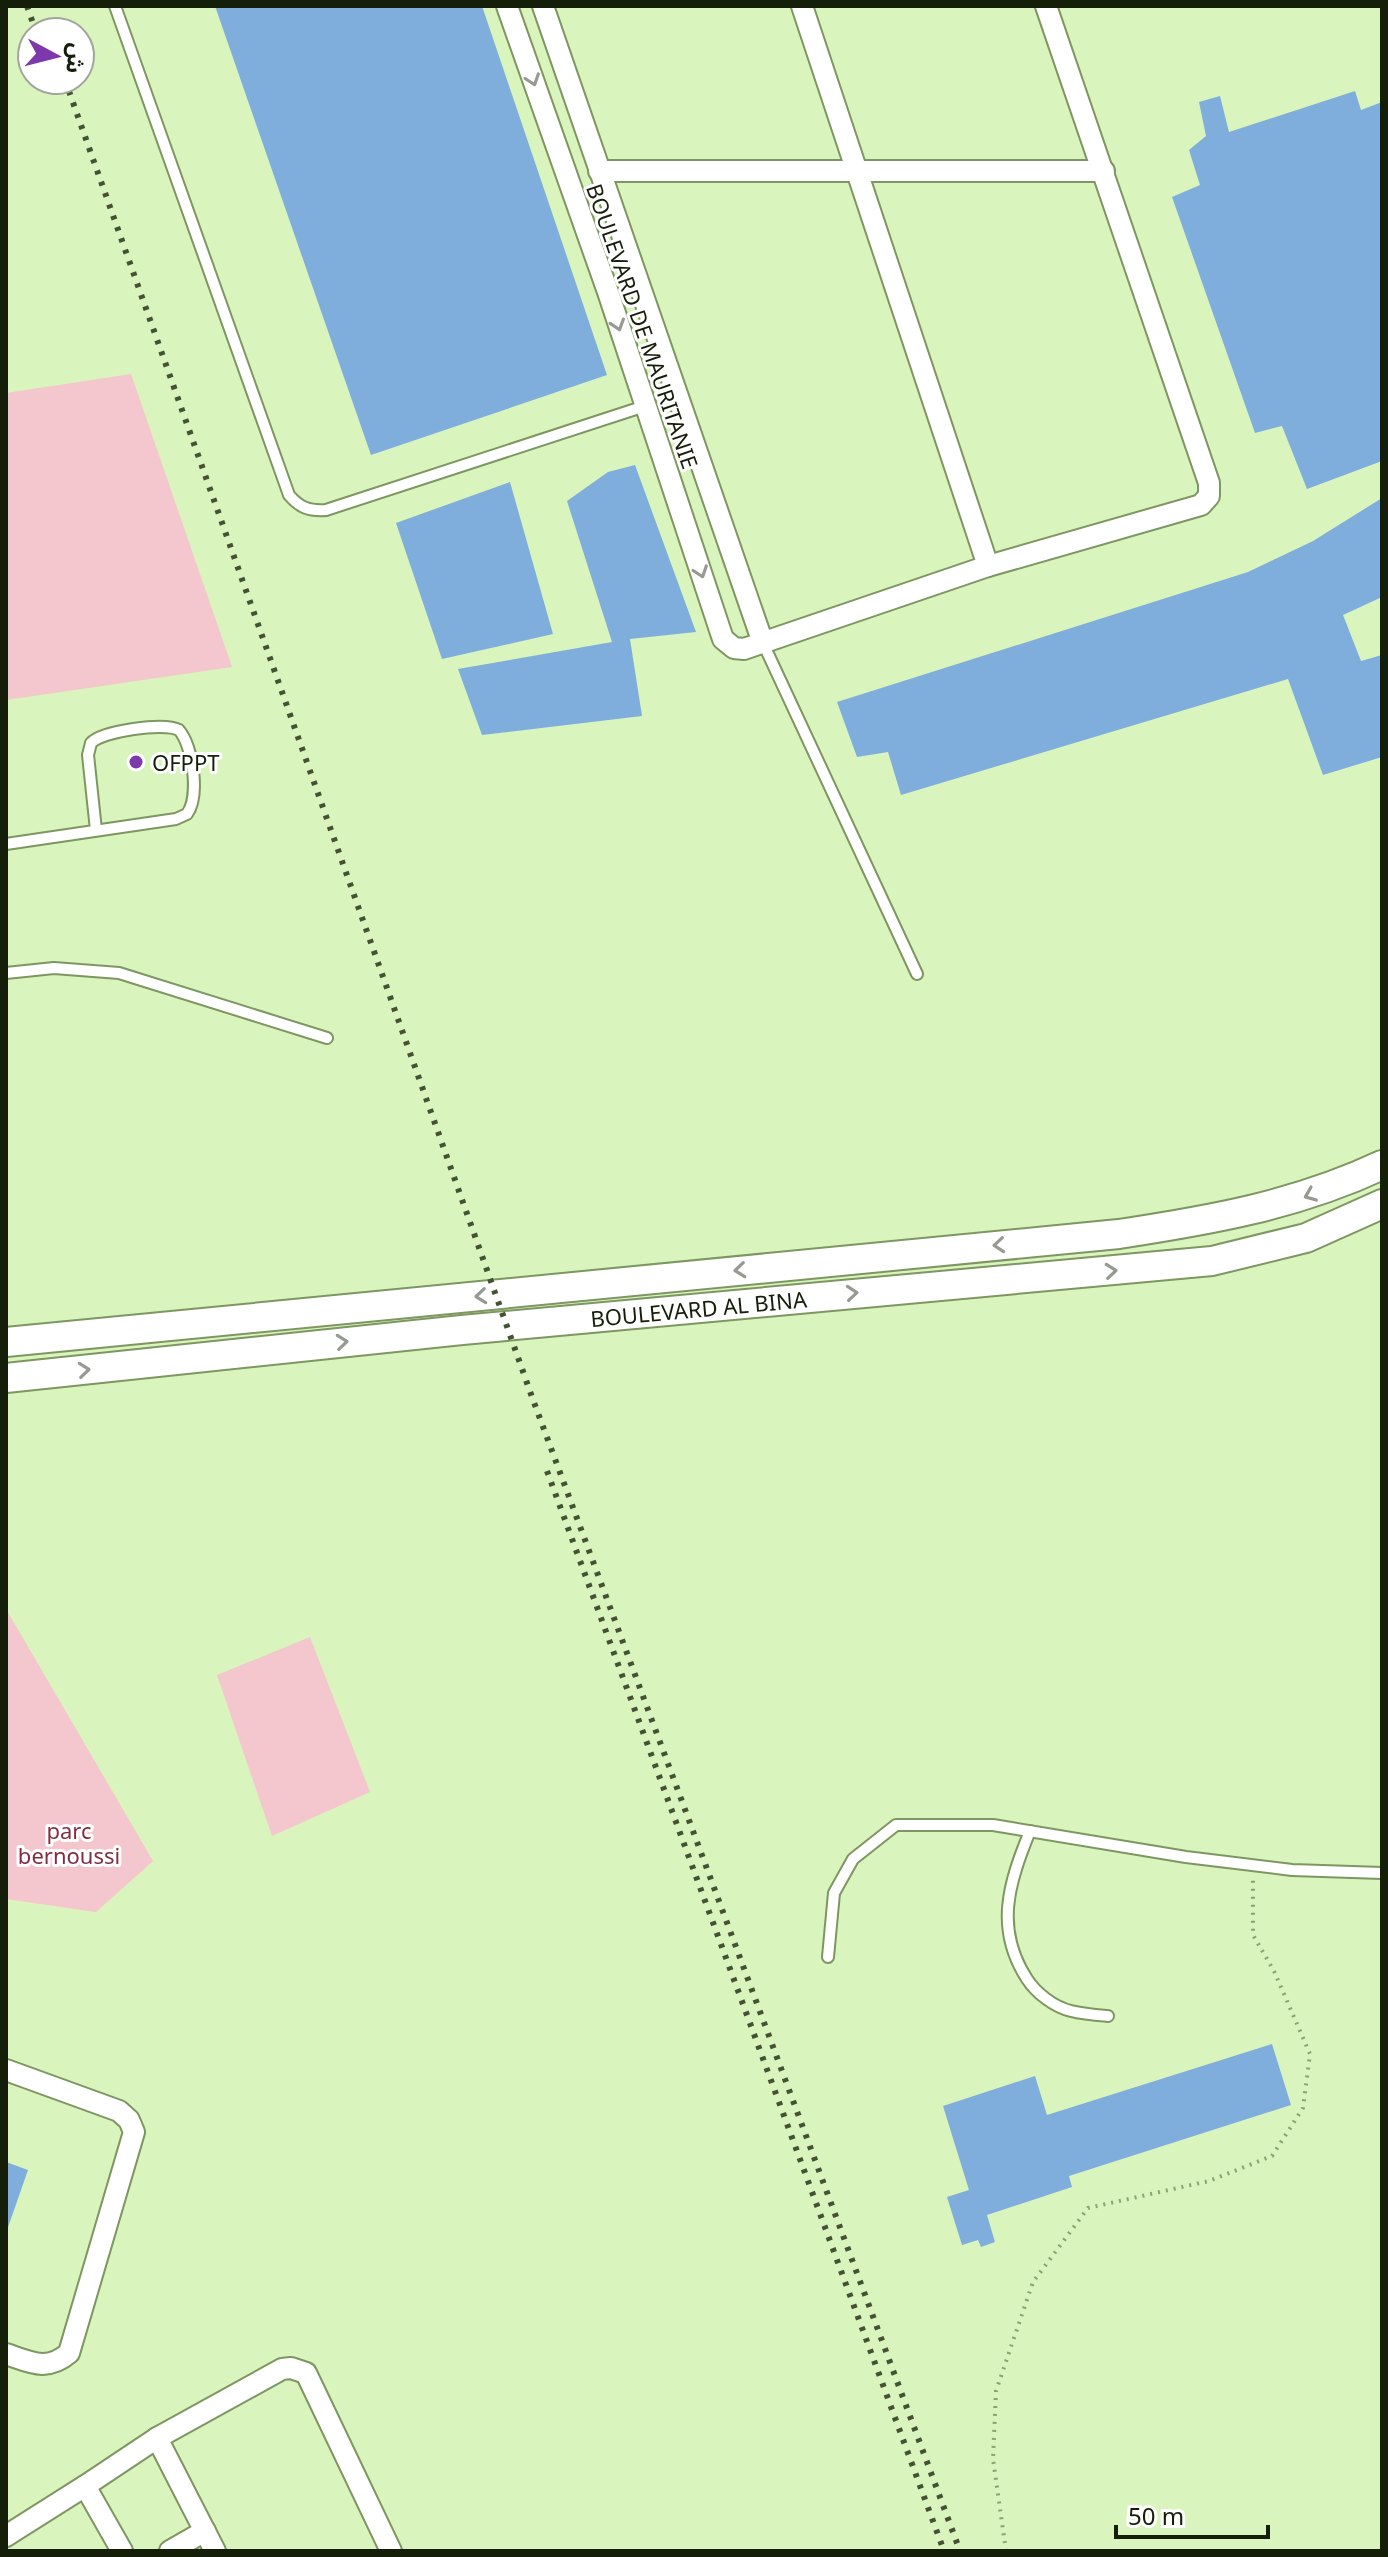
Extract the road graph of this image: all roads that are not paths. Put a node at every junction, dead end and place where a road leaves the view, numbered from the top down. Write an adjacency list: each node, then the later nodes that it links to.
1 (115, 6): 9 (lane)
2 (507, 6): 9 (street, BOULEVARD DE MAURITANIE, one-way to 9)
3 (543, 6): 7 (street, BOULEVARD DE MAURITANIE)
4 (802, 6): 6 (street)
5 (1046, 6): 8 (street)
6 (858, 170): 7 (street); 8 (street); 10 (street)
7 (599, 171): 11 (street, BOULEVARD DE MAURITANIE)
8 (1104, 171): 10 (street)
9 (645, 406): 11 (street, BOULEVARD DE MAURITANIE, one-way to 11)
10 (988, 566): 11 (street)
11 (754, 646): 15 (lane)
12 (96, 830): 12 (lane); 13 (lane)
13 (6, 844)
14 (6, 973): 16 (lane)
15 (917, 974)
16 (327, 1038)
17 (1382, 1165): 19 (main road, BOULEVARD AL BINA, one-way to 19)
18 (1382, 1204): 20 (main road, BOULEVARD AL BINA, one-way to 18)
19 (6, 1342)
20 (6, 1378)
21 (1030, 1831): 22 (lane); 23 (lane); 24 (lane)
22 (1382, 1873)
23 (828, 1957)
24 (1108, 2016)
25 (6, 2070): 26 (street)
26 (6, 2354)
27 (157, 2438): 28 (street); 29 (street); 34 (street)
28 (85, 2486): 30 (street); 31 (street)
29 (205, 2531): 32 (street); 33 (street)
30 (6, 2536)
31 (122, 2551)
32 (170, 2551)
33 (215, 2551)
34 (391, 2551)

